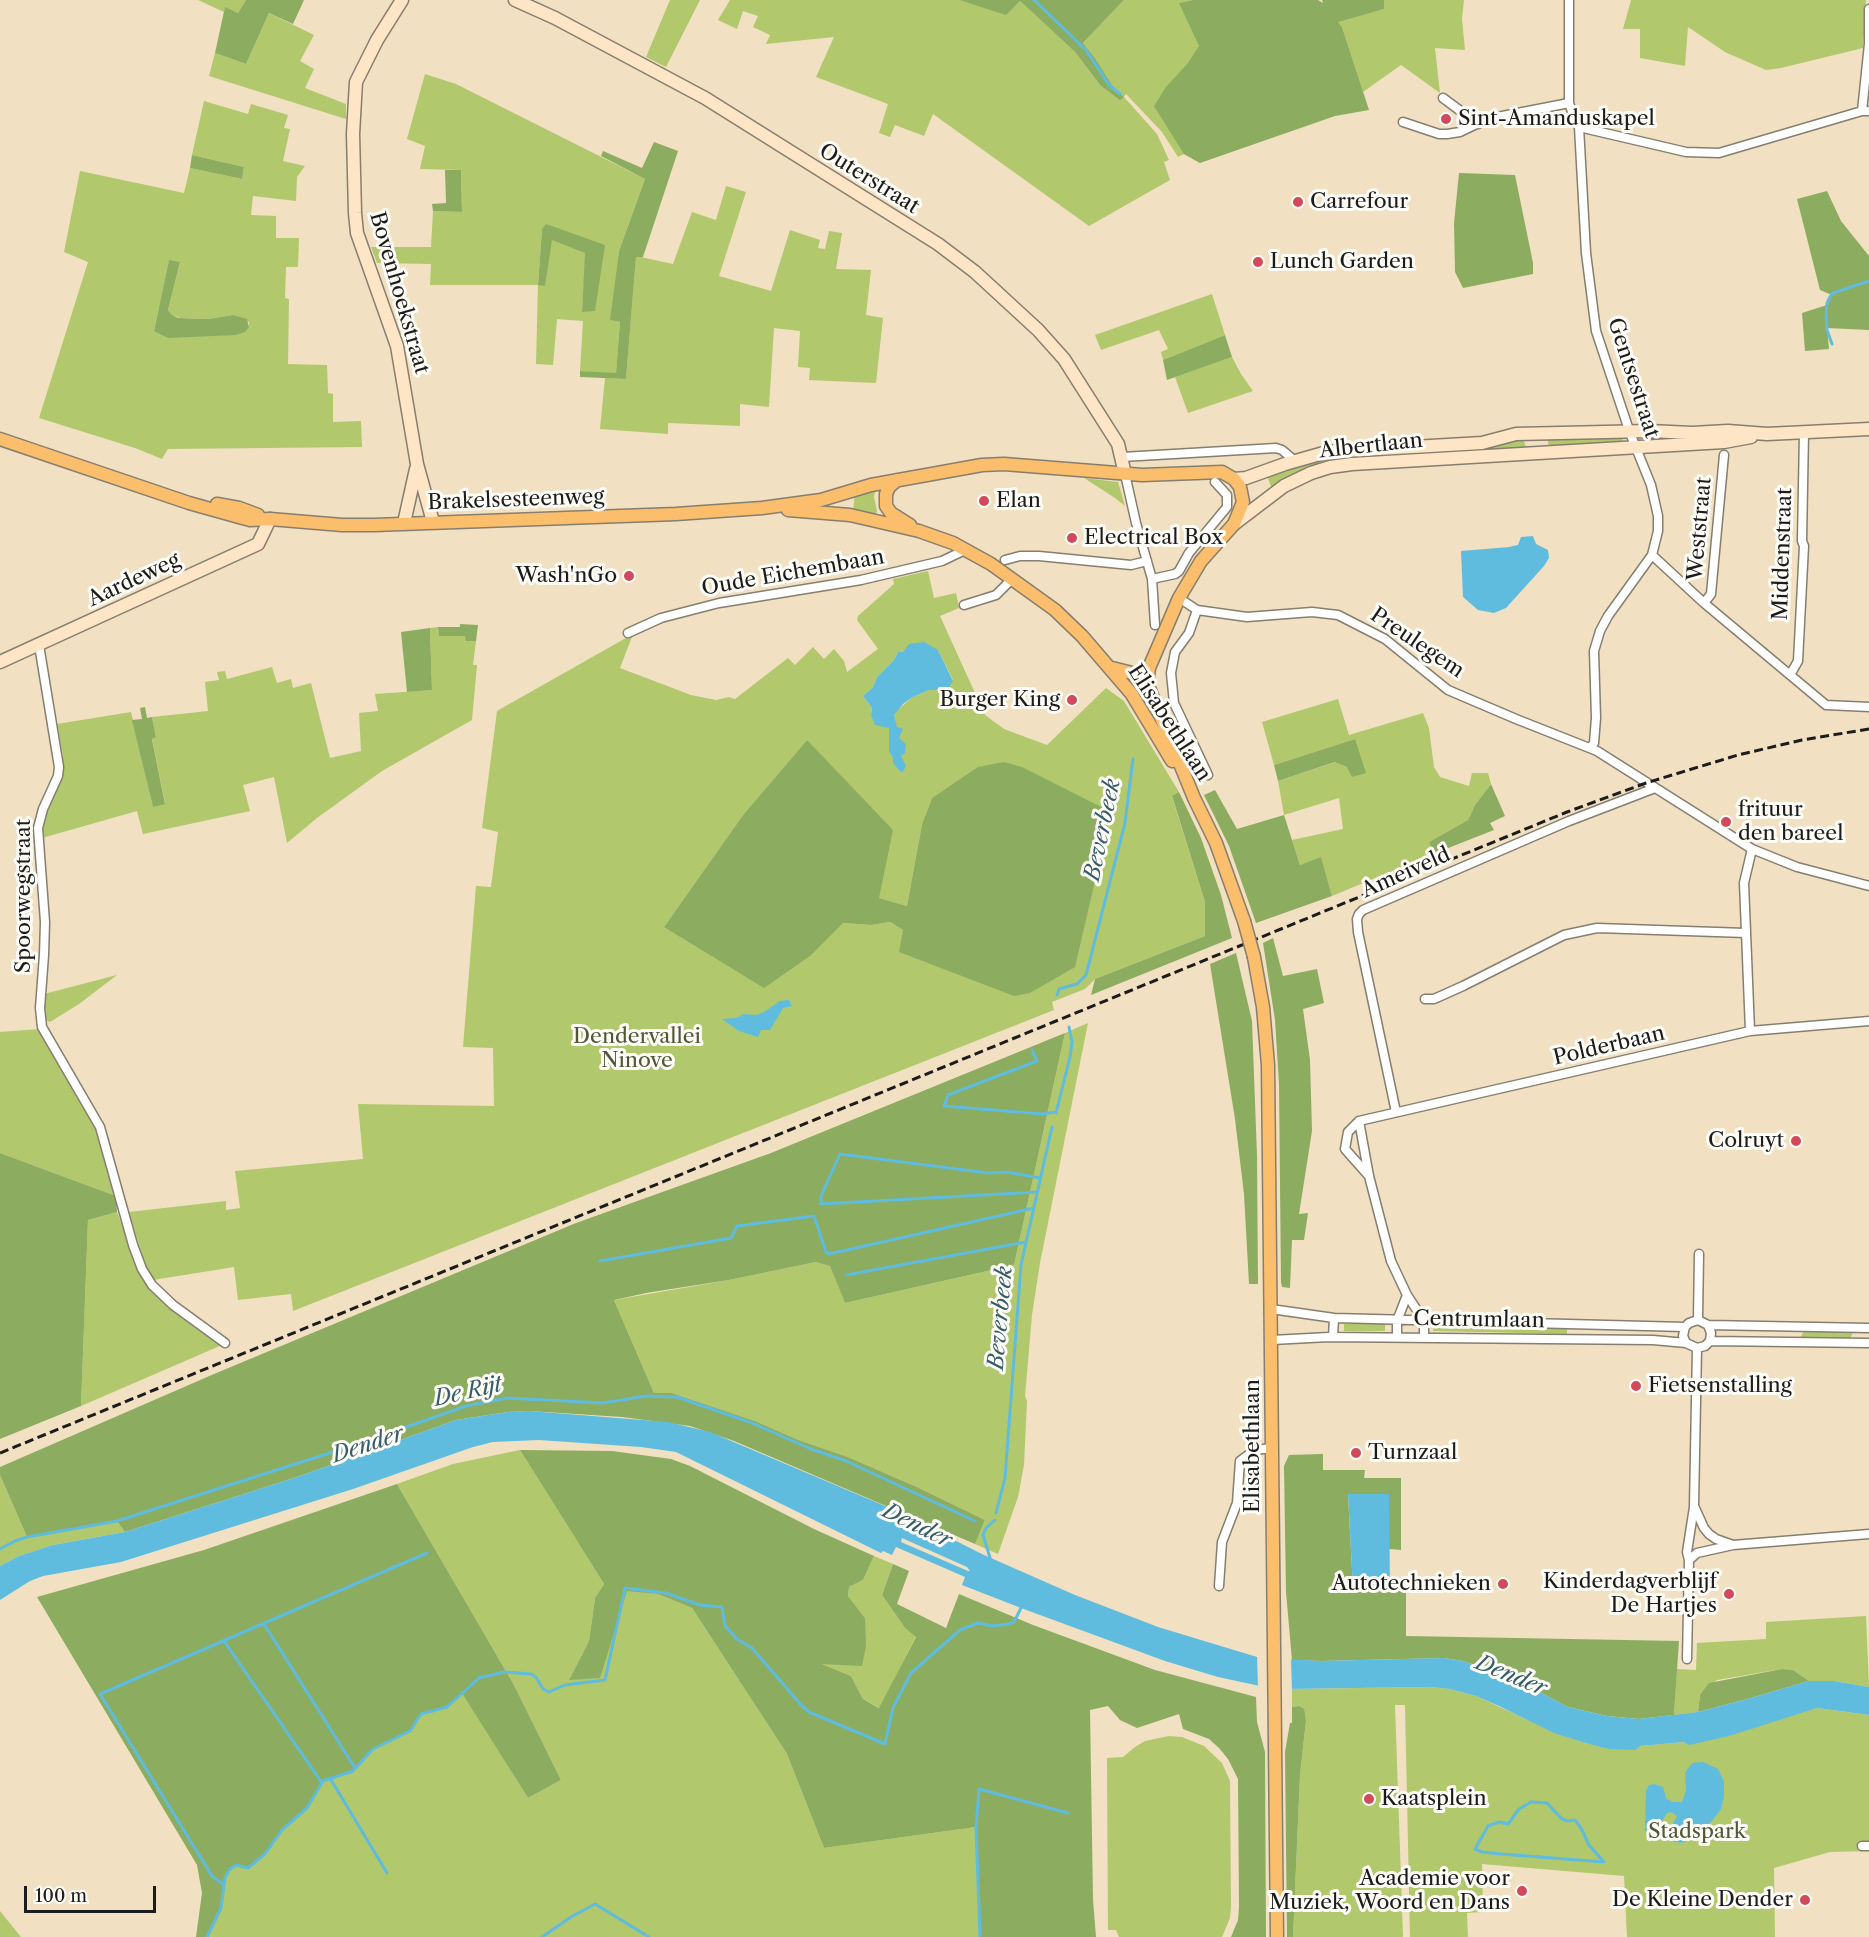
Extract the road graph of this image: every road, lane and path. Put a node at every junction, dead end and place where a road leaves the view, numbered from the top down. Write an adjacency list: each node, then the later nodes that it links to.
1 (402, 0): 23 (street, Bovenhoekstraat)
2 (515, 0): 21 (street, Outerstraat)
3 (1569, 0): 6 (street, Gentsestraat)
4 (1869, 9): 7 (street)
5 (1443, 98): 9 (street)
6 (1569, 103): 9 (street); 10 (street, Gentsestraat)
7 (1865, 111): 10 (street)
8 (1403, 122): 9 (street)
9 (1478, 124)
10 (1579, 127): 15 (street, Gentsestraat)
11 (1869, 429): 13 (street, Albertlaan)
12 (0, 430): 29 (main road, Brakelsesteenweg)
13 (1804, 432): 16 (street, Albertlaan); 50 (street, Middenstraat)
14 (1534, 433): 15 (street, Albertlaan); 19 (street); 22 (street, Albertlaan)
15 (1630, 433): 16 (street, Albertlaan); 18 (street, Gentsestraat)
16 (1767, 434): 18 (street, Albertlaan)
17 (0, 439): 29 (main road, Brakelsesteenweg)
18 (1636, 447): 19 (street, Albertlaan); 35 (street, Gentsestraat)
19 (1528, 453): 32 (street, Albertlaan)
20 (1725, 455): 41 (street, Weststraat)
21 (1122, 457): 22 (street, Albertlaan); 24 (street, Outerstraat)
22 (1295, 461): 25 (street, Albertlaan)
23 (417, 465): 30 (street, Bovenhoekstraat); 31 (street, Bovenhoekstraat)
24 (1125, 474): 25 (main road, Albertlaan); 26 (main road, Brakelsesteenweg); 37 (street)
25 (1234, 479): 32 (main road, Albertlaan)
26 (897, 480): 28 (main road, Brakelsesteenweg); 33 (main road)
27 (1215, 482): 39 (street)
28 (762, 508): 30 (main road, Brakelsesteenweg); 33 (main road, Brakelsesteenweg)
29 (270, 519): 31 (main road, Brakelsesteenweg); 46 (street, Aardeweg)
30 (433, 522): 31 (main road, Brakelsesteenweg)
31 (404, 524)
32 (1234, 524): 40 (main road, Albertlaan)
33 (919, 531): 34 (main road, Elisabethlaan)
34 (965, 550): 38 (main road, Elisabethlaan); 45 (street, Oude Eichembaan)
35 (1652, 555): 41 (street); 52 (street, Gentsestraat)
36 (1005, 560): 37 (street)
37 (1147, 561): 39 (street)
38 (1012, 579): 42 (street); 48 (main road, Elisabethlaan)
39 (1152, 579): 44 (street)
40 (1179, 598): 43 (street, Preulegem); 49 (main road, Albertlaan)
41 (1704, 603): 50 (street)
42 (964, 605)
43 (1197, 610): 52 (street, Preulegem); 53 (street, Elisabethlaan)
44 (1155, 624)
45 (628, 633)
46 (39, 645): 47 (street, Aardeweg); 82 (street, Spoorwegstraat)
47 (0, 662)
48 (1111, 668): 49 (main road, Elisabethlaan); 55 (main road, Elisabethlaan)
49 (1149, 669): 55 (main road, Elisabethlaan)
50 (1790, 675): 51 (street)
51 (1869, 707)
52 (1590, 748): 54 (street, Preulegem)
53 (1208, 775)
54 (1655, 788): 56 (street, Preulegem); 62 (street, Ameiveld)
55 (1194, 798): 67 (main road, Elisabethlaan, bridge)
56 (1752, 849): 57 (street, Preulegem); 58 (street)
57 (1869, 886)
58 (1746, 933): 59 (street); 61 (street)
59 (1425, 999)
60 (1869, 1021): 61 (street, Polderbaan)
61 (1750, 1031): 62 (street, Polderbaan)
62 (1396, 1112): 63 (street, Polderbaan)
63 (1359, 1121): 64 (street); 64 (street)
64 (1369, 1176): 66 (street)
65 (1699, 1254): 70 (street)
66 (1407, 1295): 69 (street); 71 (street)
67 (1271, 1309): 68 (street, Centrumlaan); 80 (main road, Elisabethlaan)
68 (1334, 1318): 69 (street, Centrumlaan); 76 (street)
69 (1397, 1320): 71 (street, Centrumlaan); 77 (street)
70 (1698, 1320): 73 (street); 74 (street, Centrumlaan)
71 (1424, 1321): 72 (street, Centrumlaan); 78 (street)
72 (1581, 1324): 74 (street, Centrumlaan); 79 (street)
73 (1708, 1325): 75 (street); 81 (street)
74 (1685, 1327): 83 (street)
75 (1869, 1328)
76 (1333, 1337): 77 (street, Centrumlaan); 80 (street, Centrumlaan)
77 (1396, 1337): 78 (street, Centrumlaan)
78 (1424, 1338): 79 (street, Centrumlaan)
79 (1581, 1339): 83 (street, Centrumlaan)
80 (1272, 1340): 86 (main road, Elisabethlaan)
81 (1710, 1341): 84 (street); 85 (street)
82 (225, 1343)
83 (1686, 1343): 85 (street, Centrumlaan)
84 (1869, 1343)
85 (1697, 1348): 87 (street)
86 (1272, 1448): 91 (street); 93 (main road, Elisabethlaan)
87 (1694, 1506): 89 (street); 90 (street)
88 (1869, 1534): 89 (street)
89 (1733, 1545): 90 (street)
90 (1689, 1560): 92 (street)
91 (1219, 1586)
92 (1688, 1659)
93 (1277, 1937)

